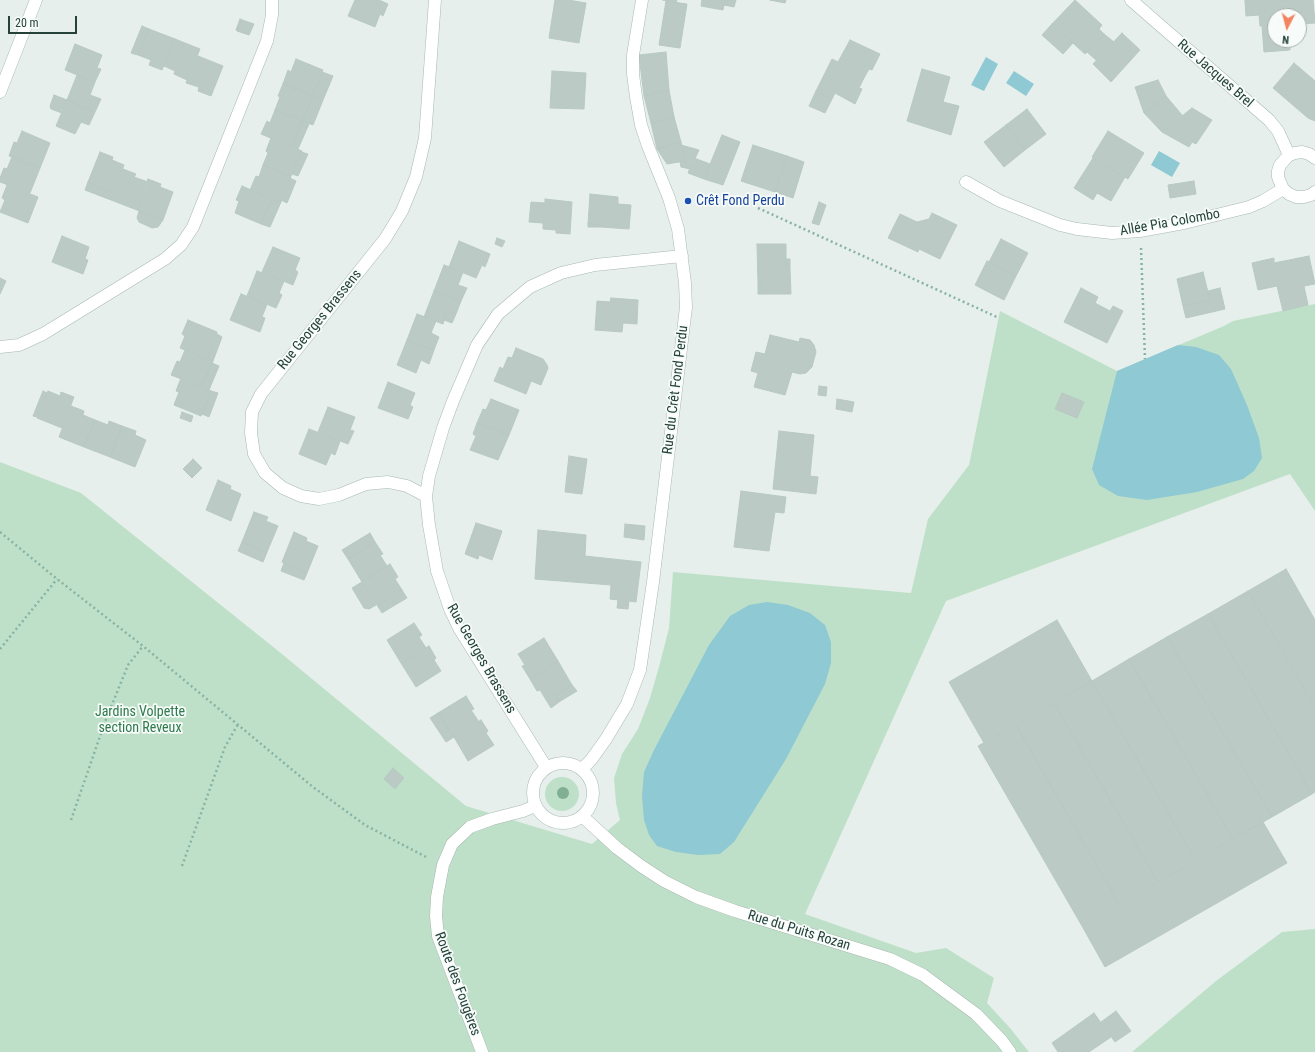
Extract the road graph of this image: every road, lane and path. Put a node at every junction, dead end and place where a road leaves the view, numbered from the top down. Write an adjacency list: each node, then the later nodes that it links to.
1 (36, 0): 6 (street)
2 (272, 0): 16 (street)
3 (435, 0): 18 (street, Rue Georges Brassens)
4 (642, 0): 14 (street, Rue du Crêt Fond Perdu)
5 (1131, 0): 7 (street, Rue Jacques Brel)
6 (0, 92)
7 (1289, 155): 8 (street); 10 (street)
8 (1315, 158)
9 (966, 182): 13 (street, Allée Pia Colombo)
10 (1283, 189): 11 (street); 13 (street, Allée Pia Colombo)
11 (1315, 192)
12 (758, 208): 15 (path)
13 (1140, 231): 17 (path)
14 (682, 256): 18 (street, Rue Georges Brassens); 25 (street, Rue du Crêt Fond Perdu)
15 (999, 318)
16 (0, 347)
17 (1145, 360)
18 (426, 496): 24 (street, Rue Georges Brassens)
19 (0, 532): 20 (path)
20 (57, 579): 21 (path); 22 (path)
21 (142, 646): 23 (path); 28 (path)
22 (0, 649)
23 (238, 724): 29 (path); 30 (path)
24 (546, 767): 25 (street); 26 (street)
25 (582, 769): 27 (street)
26 (535, 806): 27 (street); 29 (street, Route des Fougères)
27 (582, 816): 32 (street, Rue du Puits Rozan)
28 (71, 820)
29 (443, 865): 31 (street, Route des Fougères)
30 (182, 866)
31 (482, 1052)
32 (1010, 1052)

